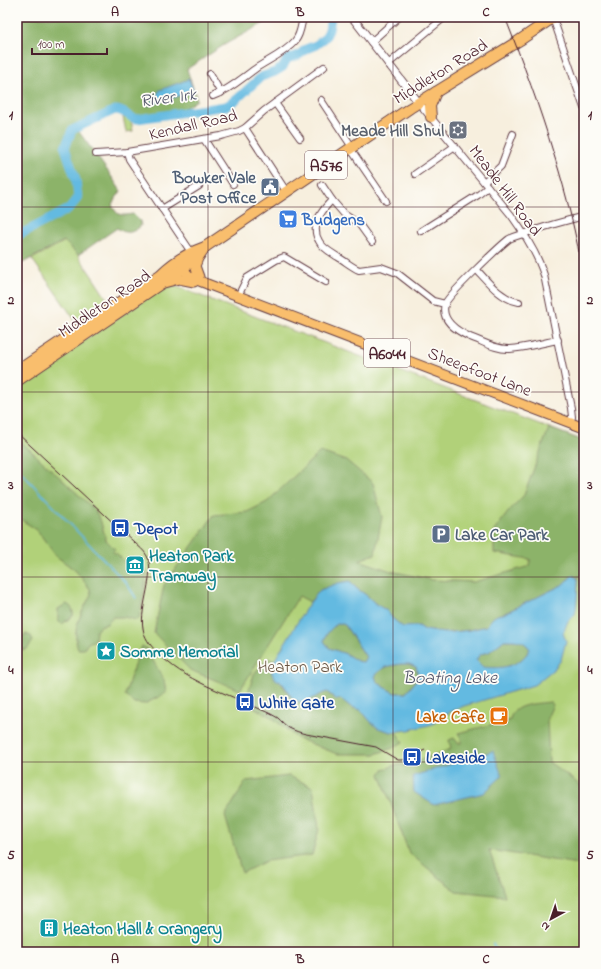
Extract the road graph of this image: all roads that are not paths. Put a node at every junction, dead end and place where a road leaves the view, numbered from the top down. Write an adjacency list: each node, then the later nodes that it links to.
1 (302, 17): 12 (street)
2 (352, 17): 6 (street)
3 (399, 17): 6 (street)
4 (445, 17): 7 (street)
5 (553, 18): 10 (street); 11 (highway, Middleton Road / A576)
6 (371, 42): 7 (street)
7 (388, 64): 16 (street)
8 (324, 67): 15 (street, Kendall Road)
9 (210, 74): 12 (street)
10 (581, 88): 17 (street)
11 (436, 92): 16 (highway, Middleton Road / A576); 18 (highway)
12 (221, 93): 13 (street)
13 (213, 96)
14 (321, 100): 24 (street)
15 (275, 103): 19 (street, Kendall Road); 21 (street)
16 (418, 103): 18 (street, Meade Hill Road); 24 (highway, Middleton Road / A576)
17 (584, 108)
18 (431, 117): 23 (street, Meade Hill Road)
19 (245, 128): 22 (street, Kendall Road); 32 (street)
20 (513, 134): 29 (street)
21 (300, 138)
22 (204, 139): 25 (street, Kendall Road); 28 (street)
23 (455, 146): 27 (street); 29 (street, Meade Hill Road)
24 (351, 147): 32 (highway, Middleton Road / A576); 34 (street)
25 (127, 152): 26 (street, Kendall Road); 35 (street)
26 (96, 154)
27 (415, 174)
28 (233, 184)
29 (486, 184): 37 (street); 38 (street, Meade Hill Road)
30 (322, 185): 33 (street)
31 (199, 186): 35 (street)
32 (286, 191): 40 (highway, Middleton Road / A576)
33 (332, 200): 39 (street); 49 (street)
34 (386, 201)
35 (162, 209): 40 (street)
36 (584, 216): 38 (street)
37 (421, 231)
38 (524, 234): 42 (street); 52 (street, Meade Hill Road)
39 (372, 242)
40 (195, 253): 41 (highway); 41 (highway, Middleton Road / A576); 43 (main road); 44 (highway, Middleton Road / A576)
41 (184, 267): 43 (main road, Sheepfoot Lane / A6044); 44 (highway, A576); 46 (main road, Sheepfoot Lane / A6044)
42 (477, 270): 48 (street); 49 (street)
43 (199, 277): 46 (main road, Sheepfoot Lane / A6044)
44 (160, 280): 46 (main road, Sheepfoot Lane / A6044); 50 (highway, Middleton Road / A576); 51 (highway, Middleton Road / A576)
45 (326, 282): 47 (street)
46 (207, 284): 47 (main road, Sheepfoot Lane / A6044)
47 (238, 296): 55 (main road, Sheepfoot Lane / A6044)
48 (519, 302)
49 (445, 304): 52 (street)
50 (113, 306): 51 (highway); 53 (highway, Middleton Road / A576)
51 (124, 308): 54 (highway, Middleton Road / A576)
52 (558, 340): 55 (street, Meade Hill Road)
53 (17, 371)
54 (17, 381)
55 (570, 423): 56 (main road, Sheepfoot Lane / A6044)
56 (584, 428)

